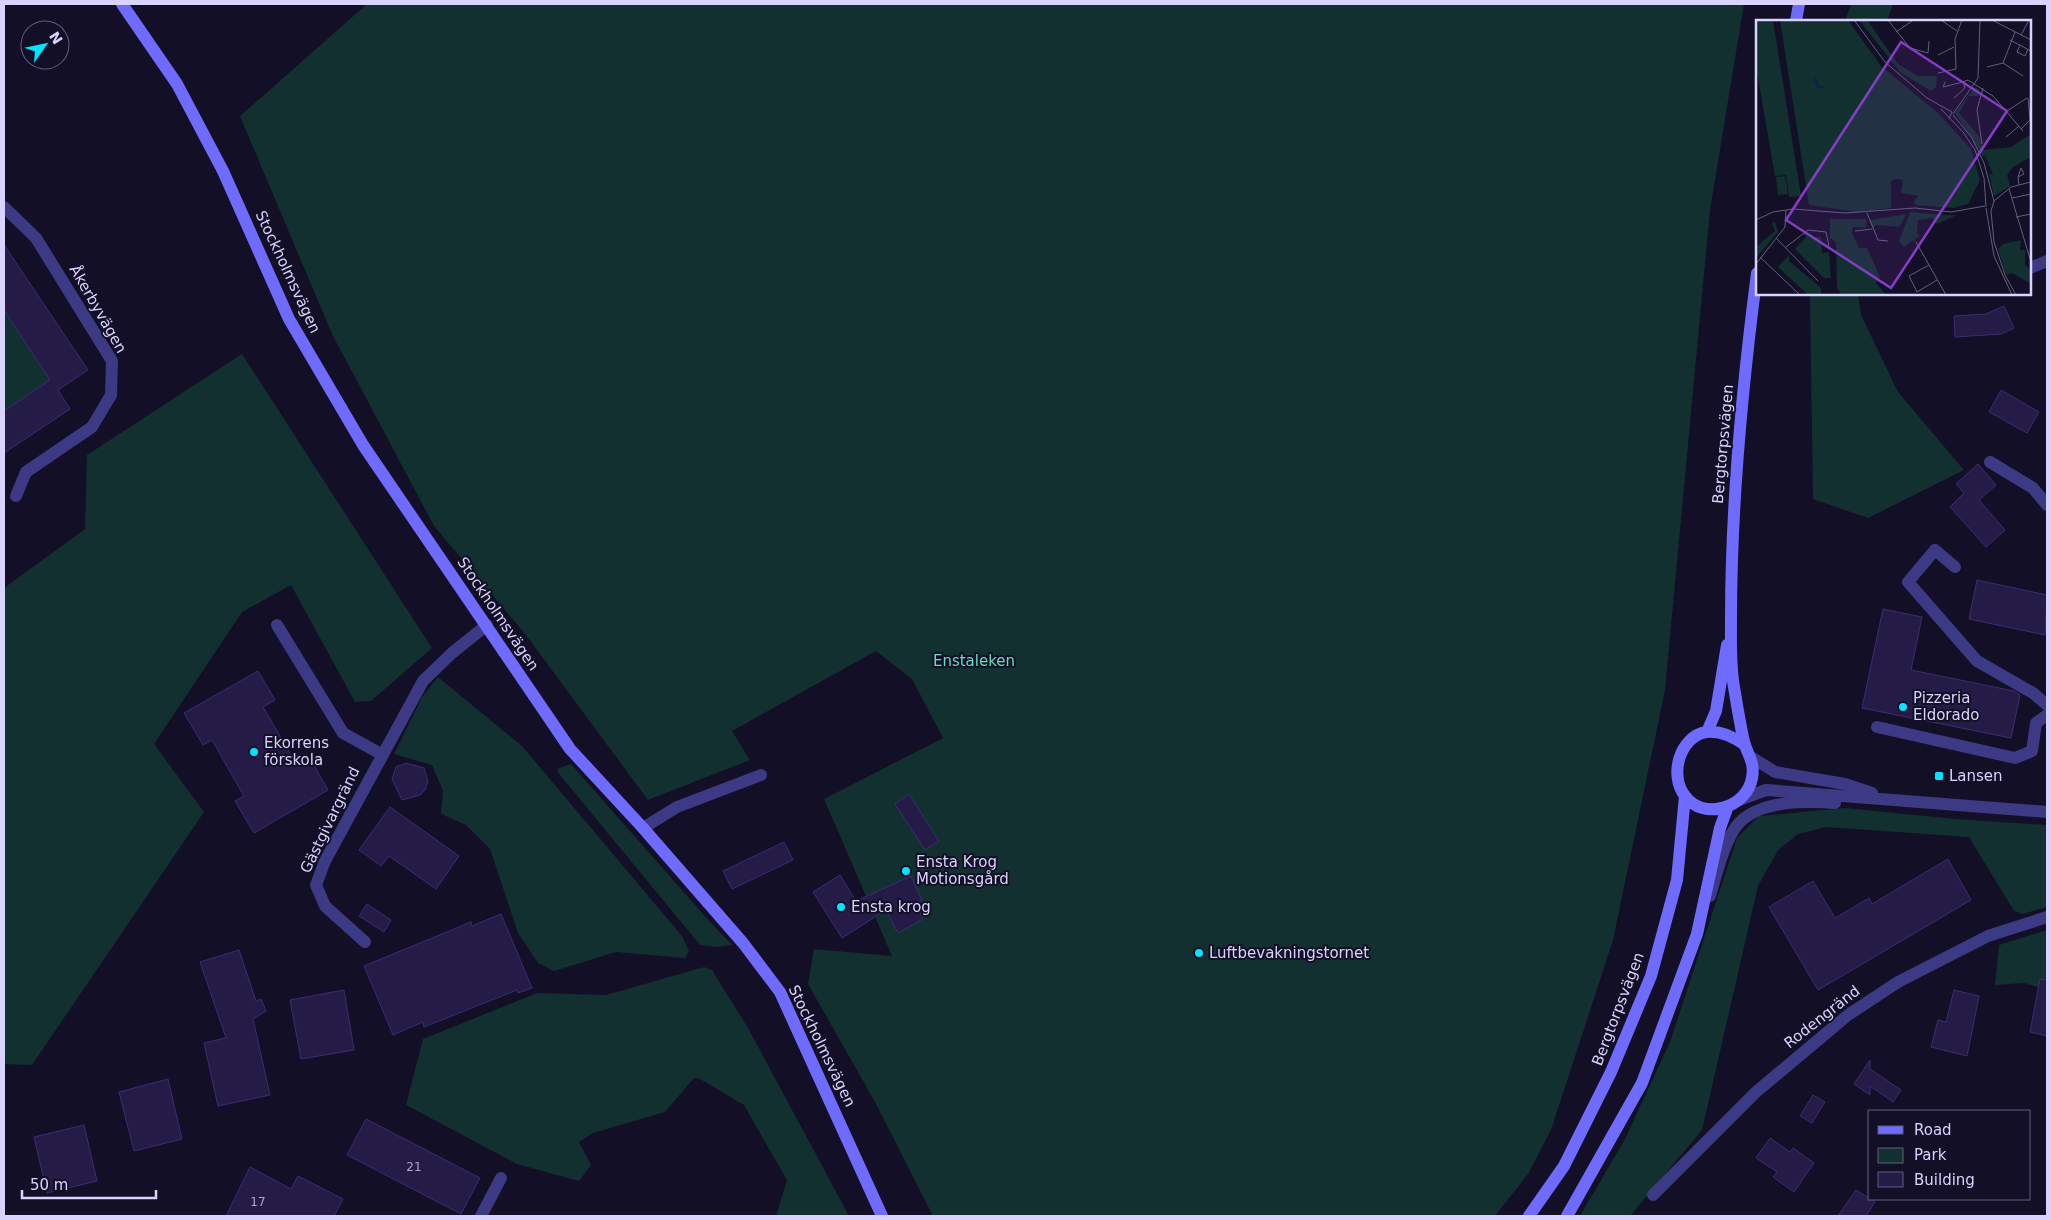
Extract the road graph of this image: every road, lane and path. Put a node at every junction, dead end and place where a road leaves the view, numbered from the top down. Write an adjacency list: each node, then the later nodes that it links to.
1 (122, 4): 14 (main road, Stockholmsvägen)
2 (1799, 4): 3 (main road)
3 (1796, 20)
4 (4, 207): 9 (street, Åkerbyvägen)
5 (2047, 261): 6 (street)
6 (2031, 268)
7 (1756, 281): 12 (main road, Bergtorpsvägen)
8 (1990, 462): 10 (street)
9 (16, 496)
10 (2047, 505)
11 (1955, 567): 15 (street)
12 (1731, 619): 18 (main road, Bergtorpsvägen); 19 (main road, Bergtorpsvägen)
13 (278, 625): 20 (street)
14 (487, 625): 20 (street, Gästgivargränd); 27 (main road, Stockholmsvägen)
15 (2047, 705)
16 (2047, 715): 17 (street)
17 (1877, 727)
18 (1707, 732): 19 (main road); 23 (main road, Bergtorpsvägen)
19 (1745, 745): 21 (main road, Bergtorpsvägen)
20 (381, 754): 30 (street, Gästgivargränd)
21 (1751, 757): 24 (street); 25 (main road, Bergtorpsvägen)
22 (761, 775): 27 (street)
23 (1685, 796): 25 (main road); 35 (main road, Bergtorpsvägen)
24 (1889, 799): 25 (street); 26 (street); 29 (street)
25 (1734, 803): 29 (main road, Bergtorpsvägen)
26 (2047, 812)
27 (642, 828): 34 (main road, Stockholmsvägen)
28 (2047, 917): 32 (street, Rodengränd)
29 (1697, 934): 36 (main road, Bergtorpsvägen)
30 (365, 942)
31 (500, 1178): 33 (street)
32 (1653, 1195)
33 (481, 1216)
34 (882, 1216)
35 (1529, 1216)
36 (1567, 1216)

